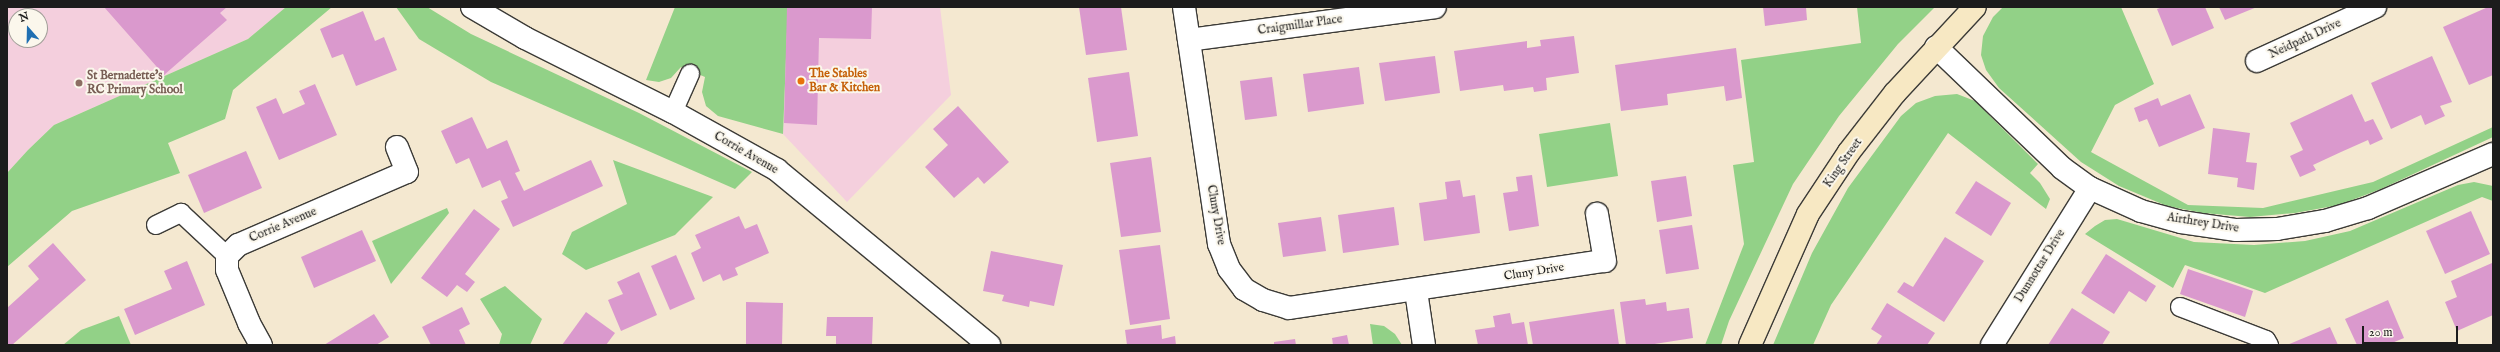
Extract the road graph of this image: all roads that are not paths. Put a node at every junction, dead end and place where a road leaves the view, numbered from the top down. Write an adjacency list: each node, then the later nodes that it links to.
1 (472, 7): 10 (street, Corrie Avenue)
2 (1184, 7): 6 (street, Cluny Drive)
3 (1435, 7): 6 (street, Craigmillar Place)
4 (1975, 7): 7 (main road, King Street)
5 (2375, 7): 8 (street, Neidpath Drive)
6 (1189, 40): 17 (street, Cluny Drive)
7 (1936, 47): 13 (street, Airthrey Drive); 22 (main road, King Street)
8 (2257, 61)
9 (690, 74): 10 (lane)
10 (673, 112): 20 (street, Corrie Avenue)
11 (397, 147): 16 (street, Corrie Avenue)
12 (2493, 154): 13 (street, Airthrey Drive)
13 (2090, 188): 23 (street, Dunnottar Drive)
14 (1597, 214): 17 (street, Cluny Drive)
15 (156, 225): 16 (lane)
16 (227, 256): 19 (street)
17 (1416, 291): 21 (street)
18 (2180, 307): 24 (lane)
19 (261, 345)
20 (989, 345)
21 (1424, 345)
22 (1750, 345)
23 (1992, 345)
24 (2268, 345)

